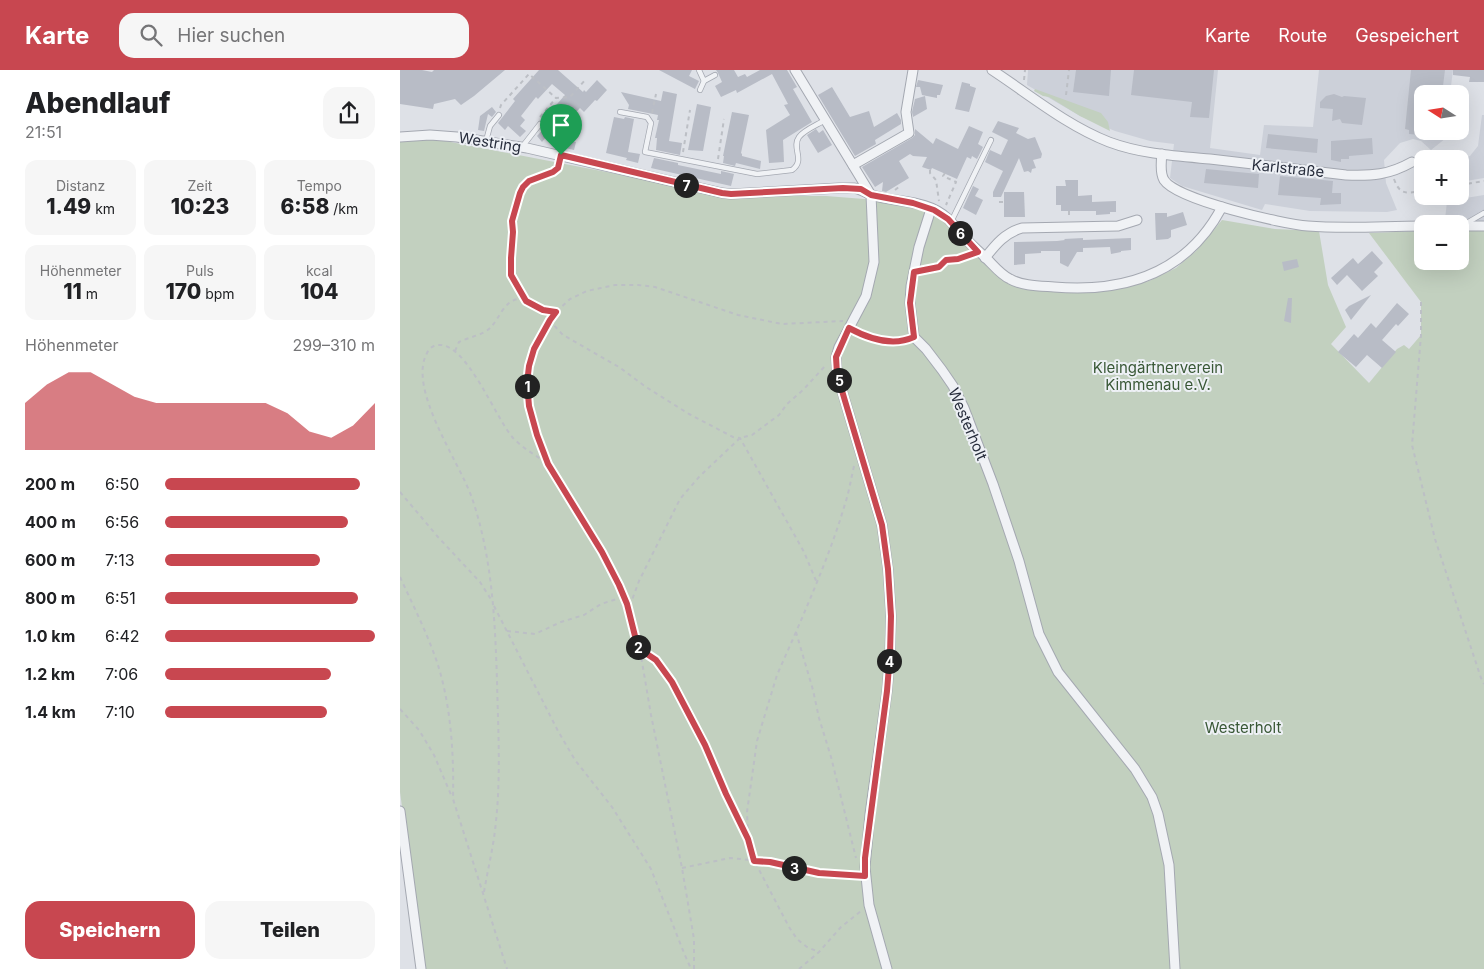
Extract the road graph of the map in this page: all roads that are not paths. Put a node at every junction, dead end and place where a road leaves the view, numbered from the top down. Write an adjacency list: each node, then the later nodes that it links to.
1 (699, 70): 6 (lane)
2 (795, 70): 10 (street)
3 (913, 70): 18 (street)
4 (992, 70): 16 (street, Karlstraße)
5 (715, 75): 6 (lane)
6 (704, 81): 7 (lane)
7 (700, 90)
8 (620, 112): 10 (lane)
9 (499, 115): 14 (lane)
10 (825, 120): 18 (street)
11 (540, 124): 15 (lane)
12 (400, 137): 14 (street, Westring)
13 (991, 140): 25 (lane)
14 (486, 141): 15 (street, Westring)
15 (522, 147): 19 (street, Westring)
16 (1162, 154): 17 (street, Karlstraße); 21 (street)
17 (1412, 162)
18 (853, 165): 19 (street)
19 (871, 195): 20 (street, Westring); 32 (street)
20 (935, 206): 25 (street, Westring); 33 (street, Westerholt)
21 (1222, 207): 26 (street); 29 (street, Westring)
22 (1484, 213): 24 (lane)
23 (1138, 220): 29 (street)
24 (1469, 221)
25 (950, 222): 29 (street, Westring)
26 (1414, 226)
27 (1469, 226): 28 (street)
28 (1484, 226)
29 (982, 255)
30 (400, 811): 31 (street)
31 (421, 969)
32 (887, 969)
33 (1175, 969)

